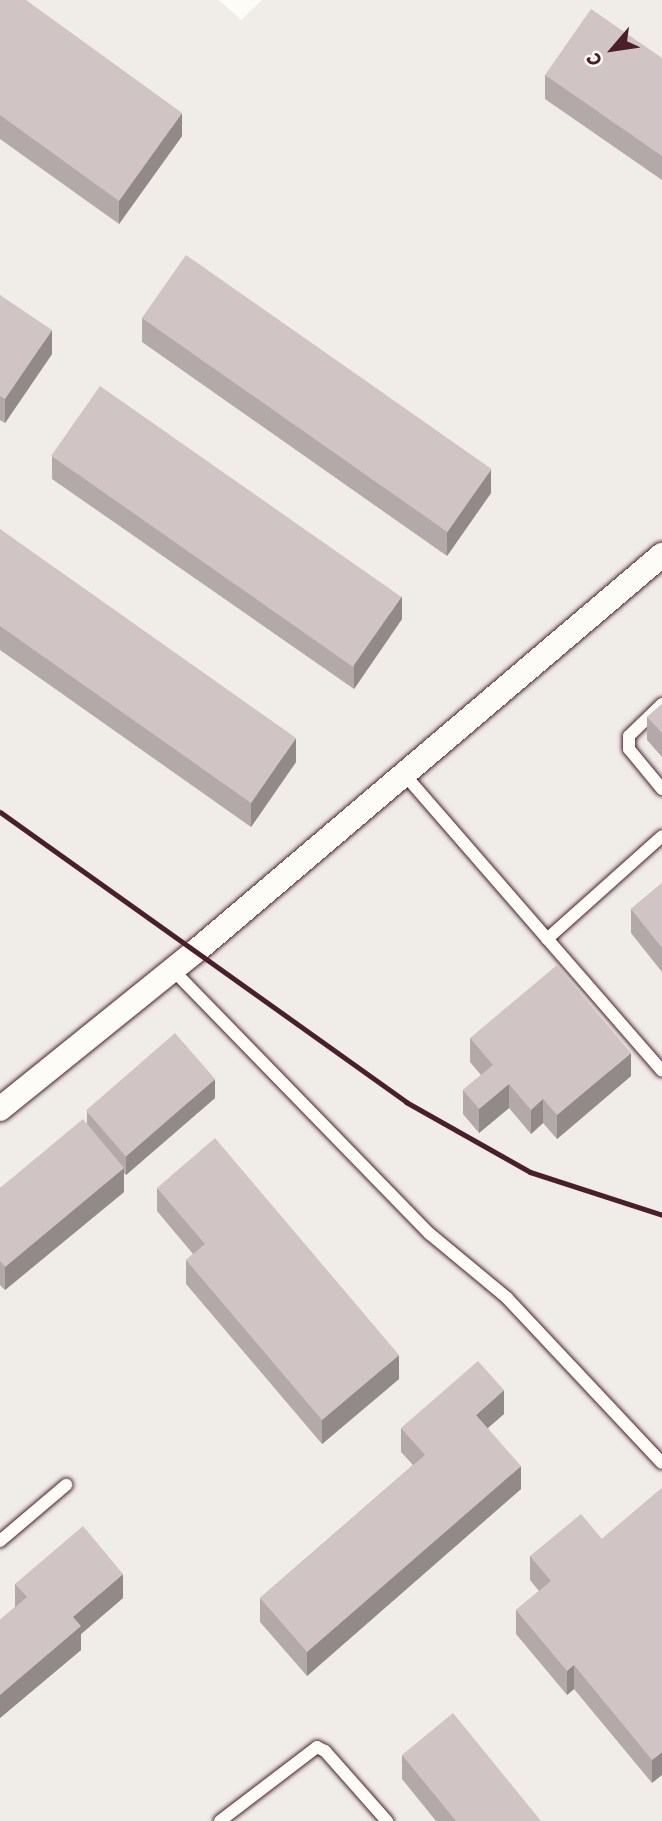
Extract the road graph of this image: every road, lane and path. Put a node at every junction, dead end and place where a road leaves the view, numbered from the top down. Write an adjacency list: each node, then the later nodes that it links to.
1 (662, 555): 3 (street)
2 (662, 704): 4 (lane)
3 (404, 774): 6 (lane); 7 (street)
4 (662, 789)
5 (662, 836): 6 (lane)
6 (547, 939): 8 (lane)
7 (173, 970): 9 (street); 10 (lane)
8 (662, 1071)
9 (0, 1109)
10 (662, 1463)
11 (66, 1485): 12 (lane)
12 (0, 1541)
13 (220, 1821): 14 (lane)
14 (387, 1821)

